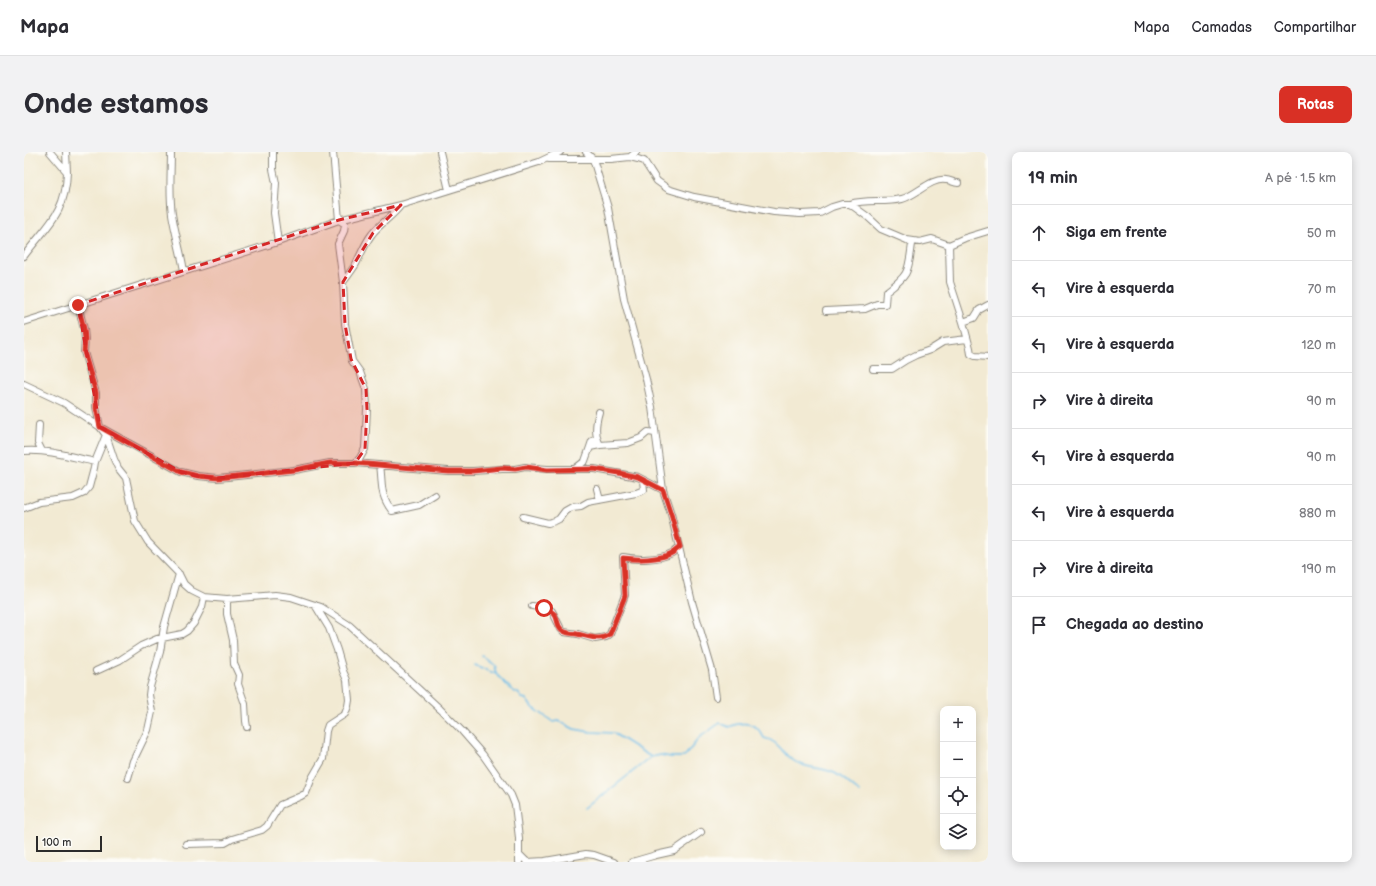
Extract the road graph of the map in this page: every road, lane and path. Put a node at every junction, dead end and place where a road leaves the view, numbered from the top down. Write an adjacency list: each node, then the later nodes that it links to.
1 (50, 152): 13 (street)
2 (66, 152): 13 (street)
3 (171, 152): 24 (street)
4 (273, 152): 21 (street)
5 (333, 152): 18 (street)
6 (440, 152): 15 (street)
7 (560, 152): 11 (street)
8 (586, 152): 12 (street)
9 (636, 152): 10 (street)
10 (630, 157): 12 (street); 16 (street)
11 (547, 159): 12 (street); 15 (street)
12 (594, 159): 38 (street)
13 (67, 172): 23 (street)
14 (958, 183): 16 (street)
15 (449, 190): 17 (street)
16 (850, 204): 20 (street)
17 (401, 205): 18 (street); 25 (street)
18 (339, 220): 21 (street); 25 (street)
19 (988, 231): 22 (street)
20 (907, 240): 22 (street); 28 (street)
21 (278, 242): 24 (street)
22 (949, 245): 30 (street)
23 (24, 256)
24 (184, 271): 26 (street)
25 (343, 282): 44 (street)
26 (78, 305): 29 (street); 37 (street)
27 (988, 305): 30 (street)
28 (826, 312)
29 (24, 322)
30 (963, 322): 31 (street)
31 (967, 339): 32 (street); 33 (street)
32 (988, 357)
33 (873, 369)
34 (24, 384): 37 (street)
35 (599, 412): 40 (street)
36 (39, 425): 42 (street)
37 (100, 427): 39 (street); 44 (street)
38 (655, 430): 40 (street); 51 (street)
39 (106, 435): 43 (street); 57 (street)
40 (599, 443): 46 (street)
41 (24, 451): 42 (street)
42 (42, 451): 43 (street)
43 (95, 462): 54 (street)
44 (355, 463): 45 (street)
45 (380, 466): 46 (street); 52 (street)
46 (574, 470): 47 (street)
47 (643, 481): 48 (street); 50 (street)
48 (653, 485): 50 (street); 51 (street)
49 (597, 489): 53 (street)
50 (644, 490): 53 (street)
51 (663, 490): 56 (street)
52 (435, 495)
53 (600, 500): 55 (street)
54 (24, 508)
55 (523, 518)
56 (680, 547): 61 (street); 64 (street)
57 (179, 574): 58 (street); 62 (street)
58 (204, 597): 59 (street); 62 (street)
59 (227, 599): 60 (street); 65 (street)
60 (315, 605): 68 (street); 69 (street)
61 (532, 606)
62 (162, 638): 63 (street); 66 (street)
63 (96, 671)
64 (716, 697)
65 (247, 727)
66 (128, 778)
67 (701, 832): 72 (street)
68 (186, 844)
69 (519, 854): 70 (street); 71 (street)
70 (518, 862)
71 (614, 862)
72 (632, 862)

